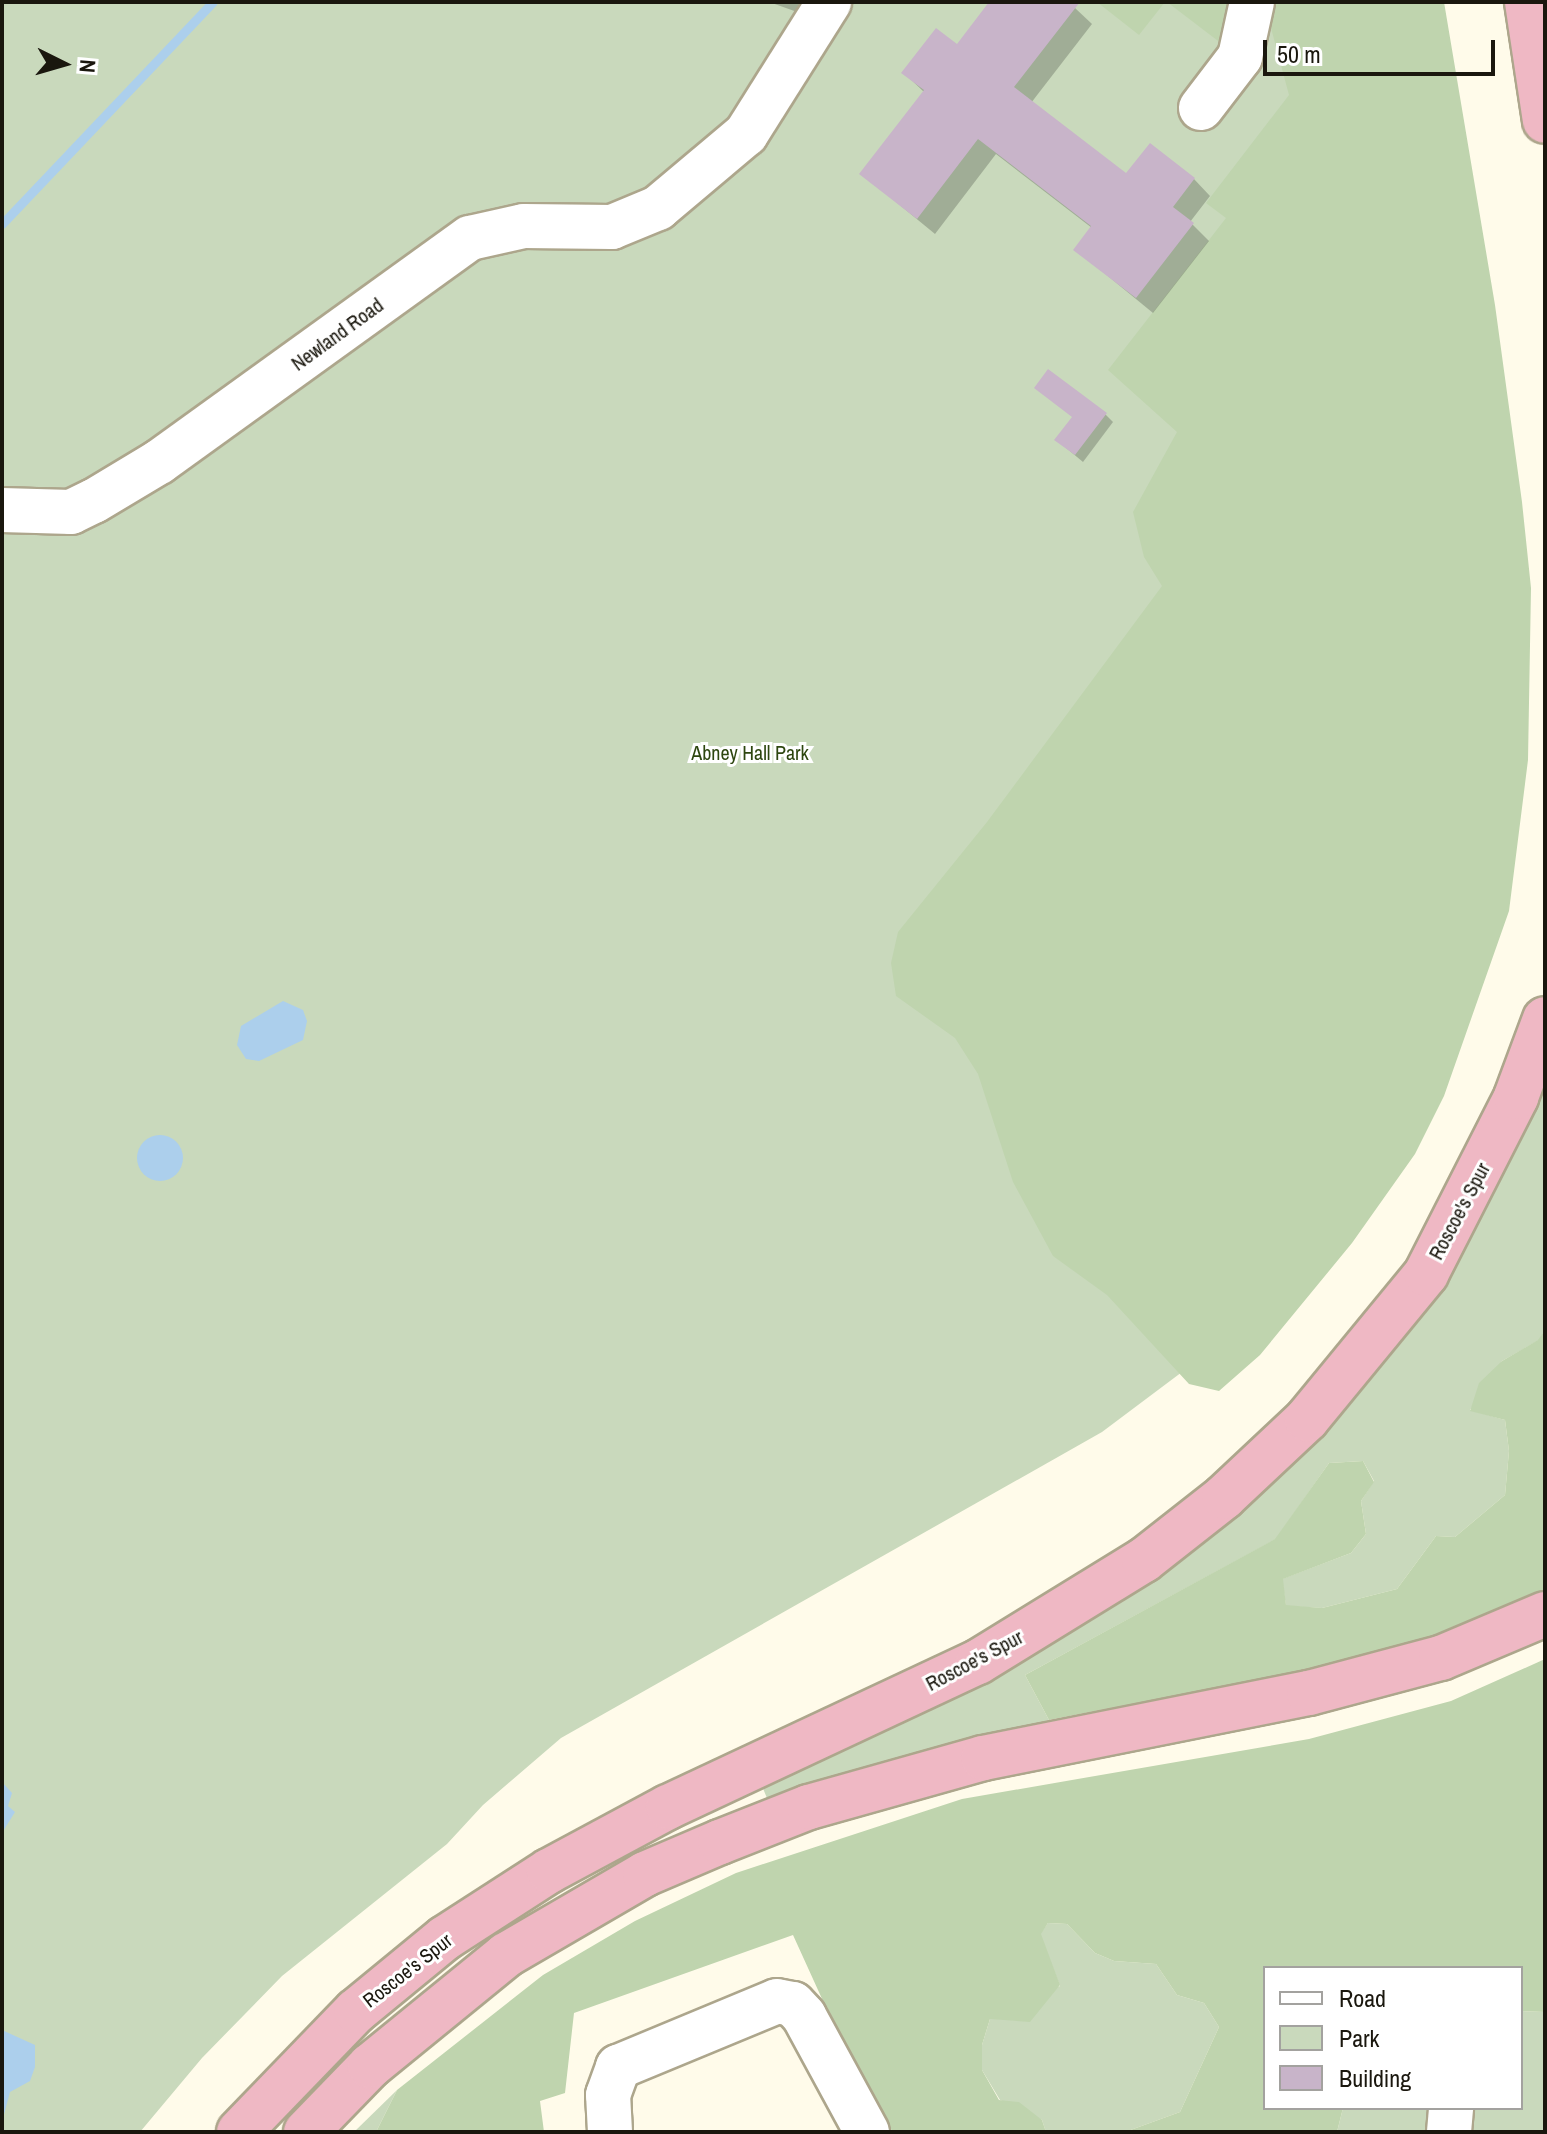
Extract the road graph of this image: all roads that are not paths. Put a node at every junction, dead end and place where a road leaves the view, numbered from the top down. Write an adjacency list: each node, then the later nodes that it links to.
1 (829, 2): 6 (street, Newland Road)
2 (1252, 2): 4 (street)
3 (1527, 2): 5 (highway)
4 (1201, 108)
5 (1545, 121)
6 (2, 510)
7 (1545, 1019): 10 (highway, Roscoe's Spur)
8 (1545, 1614): 11 (highway)
9 (1451, 2110): 14 (street)
10 (239, 2132)
11 (306, 2132)
12 (610, 2132): 13 (street)
13 (867, 2132)
14 (1449, 2132)

